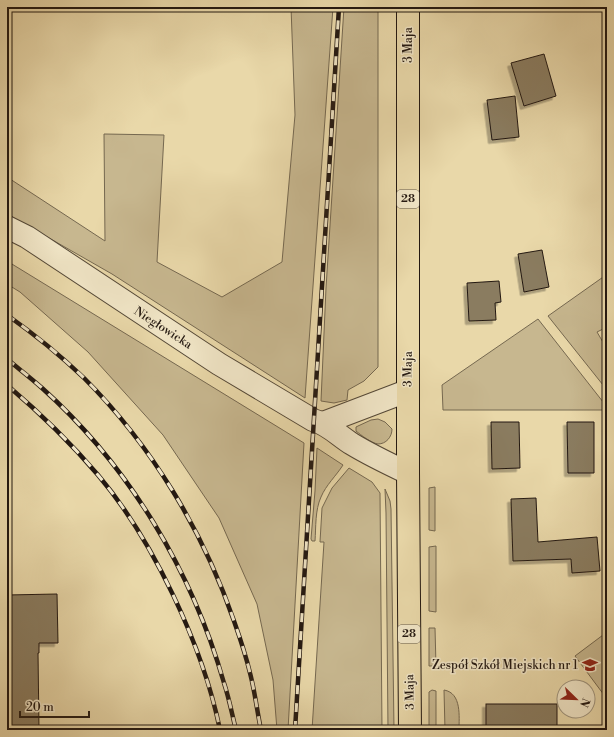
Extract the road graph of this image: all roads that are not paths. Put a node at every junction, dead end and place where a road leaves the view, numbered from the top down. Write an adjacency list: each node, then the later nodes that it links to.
1 (408, 7): 3 (main road, 3 Maja / 28)
2 (7, 227): 4 (street, Niegłowicka)
3 (407, 391): 4 (street); 5 (main road, 3 Maja / 28)
4 (323, 423): 5 (street, Niegłowicka)
5 (408, 472): 6 (main road, 3 Maja / 28)
6 (410, 730)

